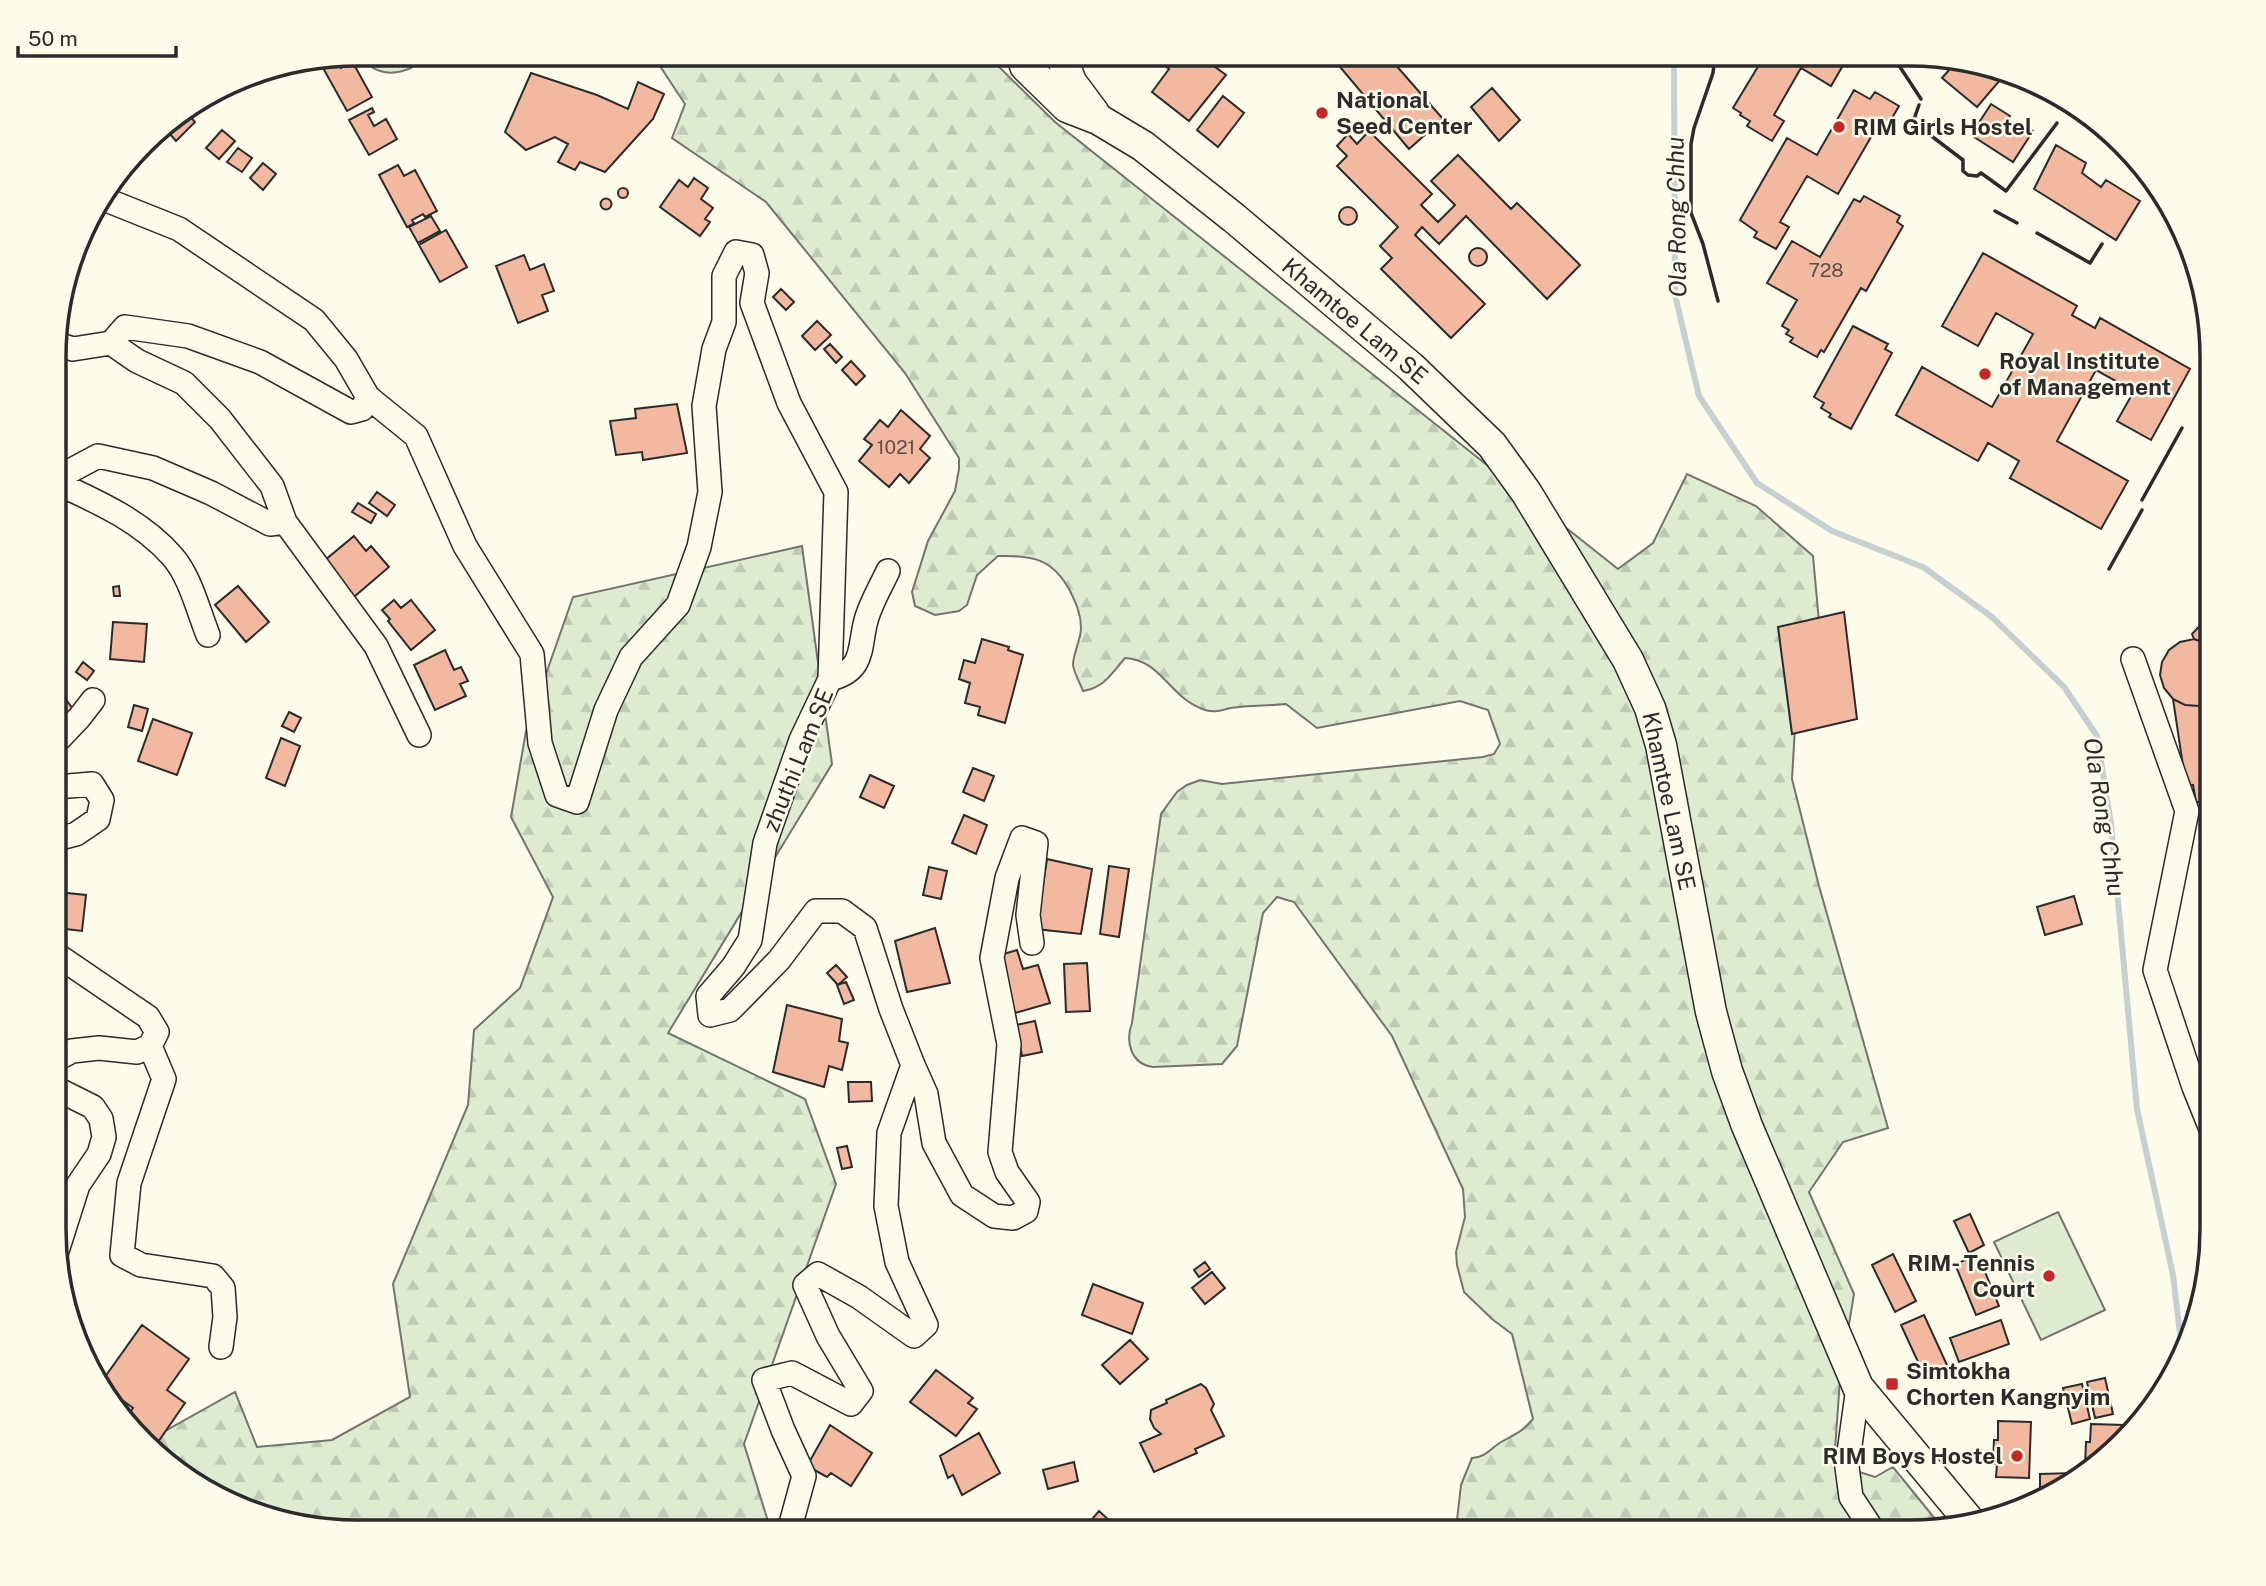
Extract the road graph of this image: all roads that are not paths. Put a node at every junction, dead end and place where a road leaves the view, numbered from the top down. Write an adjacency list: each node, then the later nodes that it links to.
1 (1026, 66): 3 (main road, Khamtoe Lam SE)
2 (1065, 66): 3 (main road, Khamtoe Lam SE)
3 (1098, 119): 29 (main road, Khamtoe Lam SE)
4 (111, 202): 7 (street)
5 (111, 343): 6 (street); 7 (street); 10 (street)
6 (67, 347)
7 (368, 397): 14 (street, zhuthi Lam SE)
8 (66, 473): 10 (street)
9 (66, 487): 12 (street)
10 (285, 522): 17 (street)
11 (888, 571): 14 (street)
12 (208, 635)
13 (2133, 659): 26 (street)
14 (830, 679): 24 (street, zhuthi Lam SE)
15 (93, 701): 16 (street)
16 (66, 732)
17 (419, 735)
18 (66, 786): 19 (street)
19 (66, 837)
20 (1032, 943): 24 (street)
21 (66, 961): 22 (street)
22 (150, 1046): 23 (street); 28 (street)
23 (66, 1054)
24 (913, 1065): 31 (street)
25 (66, 1094): 27 (street)
26 (2200, 1102)
27 (66, 1223)
28 (221, 1347)
29 (1858, 1387): 30 (main road, Khamtoe Lam SE); 32 (street)
30 (1964, 1514)
31 (792, 1520)
32 (1866, 1520)

